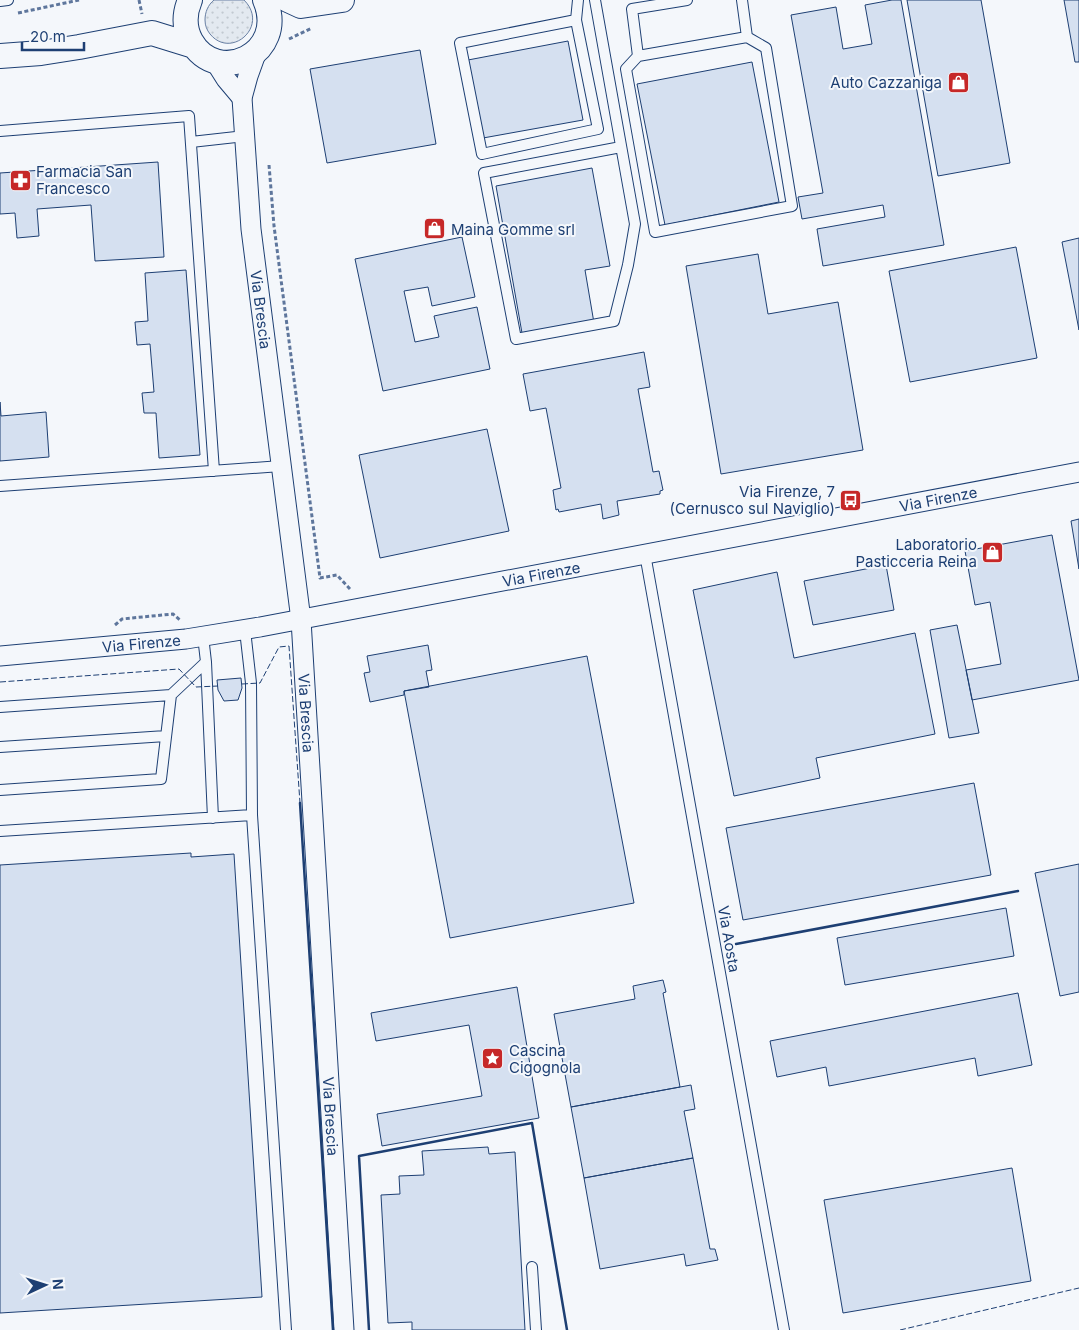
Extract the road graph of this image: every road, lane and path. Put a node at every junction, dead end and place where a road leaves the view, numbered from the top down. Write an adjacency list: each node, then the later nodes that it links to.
1 (8, 0): 9 (lane)
2 (79, 0): 13 (path)
3 (265, 0): 17 (street)
4 (342, 0): 12 (street)
5 (578, 0): 14 (lane)
6 (595, 0): 26 (lane)
7 (687, 0): 10 (lane)
8 (742, 0): 16 (lane)
9 (0, 1)
10 (668, 1): 20 (lane)
11 (189, 3): 15 (street); 18 (street)
12 (300, 4): 17 (street); 17 (path)
13 (9, 15)
14 (576, 20): 14 (lane)
15 (152, 34): 18 (street); 19 (street)
16 (747, 37): 20 (lane); 20 (lane)
17 (270, 42): 21 (street); 22 (street, Via Brescia)
18 (194, 46): 21 (street)
19 (0, 56)
20 (638, 56)
21 (214, 60): 22 (street)
22 (242, 98): 24 (street, Via Brescia)
23 (0, 131): 25 (lane)
24 (245, 136): 25 (lane); 28 (street, Via Brescia)
25 (191, 142): 29 (lane)
26 (621, 147): 26 (lane)
27 (268, 161): 33 (path)
28 (281, 466): 29 (lane); 34 (street, Via Brescia)
29 (214, 472): 31 (lane)
30 (1079, 472): 32 (street, Via Firenze)
31 (0, 486)
32 (645, 554): 34 (street, Via Firenze); 51 (lane, Via Aosta)
33 (350, 589)
34 (301, 620): 35 (street, Via Firenze); 49 (street, Via Brescia)
35 (245, 630): 36 (street, Via Firenze); 44 (lane)
36 (203, 636): 37 (street, Via Firenze); 38 (lane)
37 (0, 656)
38 (206, 662): 39 (lane); 45 (lane)
39 (171, 695): 40 (lane); 41 (lane)
40 (0, 707)
41 (166, 736): 42 (lane); 43 (lane)
42 (0, 747)
43 (0, 790)
44 (252, 816): 45 (lane); 48 (lane)
45 (213, 818): 46 (lane)
46 (0, 831)
47 (532, 1267): 50 (lane)
48 (286, 1330)
49 (344, 1330)
50 (536, 1330)
51 (784, 1330)

